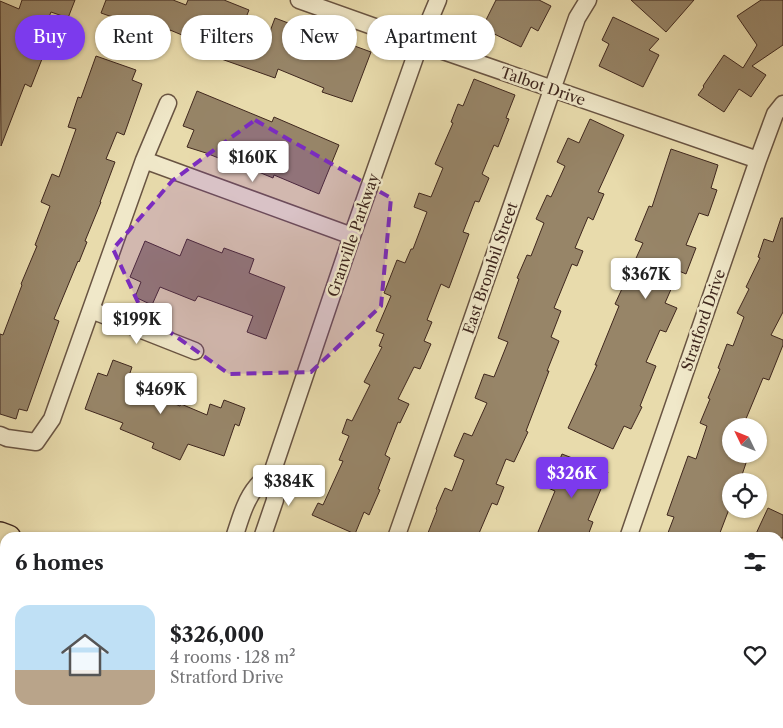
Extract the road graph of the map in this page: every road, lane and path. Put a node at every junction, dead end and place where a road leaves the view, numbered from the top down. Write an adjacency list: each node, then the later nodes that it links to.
1 (299, 0): 5 (street, Talbot Drive)
2 (438, 0): 4 (street, Granville Parkway)
3 (588, 0): 8 (street, East Brombil Street)
4 (432, 15)
5 (367, 25)
6 (414, 60): 13 (street, Granville Parkway)
7 (467, 60): 8 (street, Talbot Drive)
8 (553, 89): 12 (street, Talbot Drive); 20 (street, East Brombil Street)
9 (168, 103): 11 (street)
10 (783, 104): 12 (street, Stratford Drive)
11 (144, 160): 13 (street); 14 (street)
12 (758, 160): 21 (street, Stratford Drive)
13 (352, 236): 17 (street, Granville Parkway)
14 (91, 310): 15 (street); 16 (street)
15 (195, 351)
16 (0, 436)
17 (272, 473): 18 (street, Granville Parkway); 19 (street, Granville Parkway)
18 (236, 532)
19 (264, 532)
20 (398, 532)
21 (630, 532)

